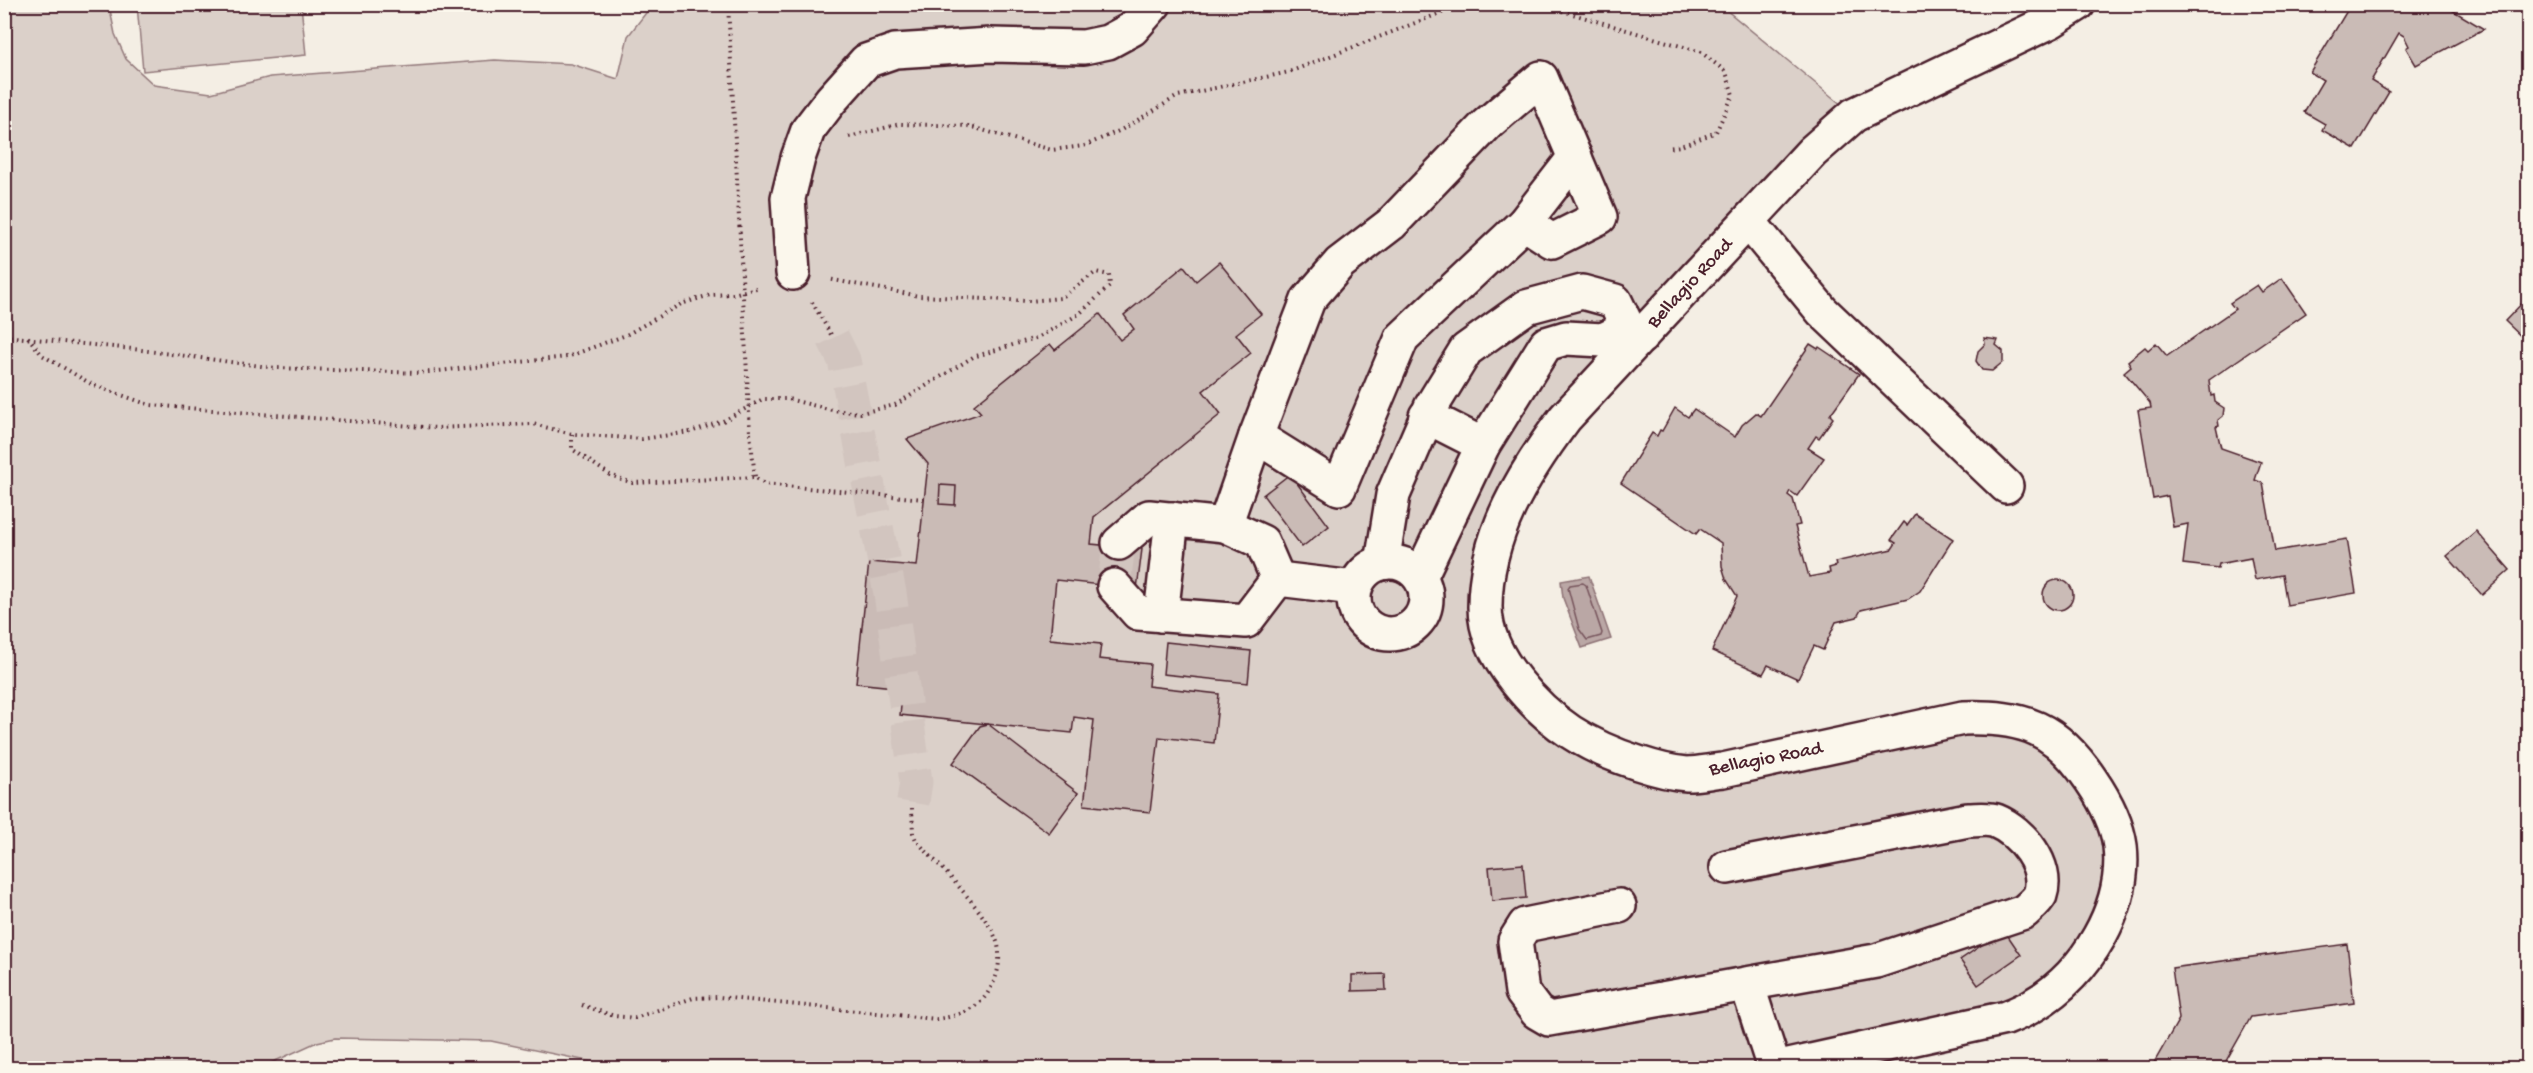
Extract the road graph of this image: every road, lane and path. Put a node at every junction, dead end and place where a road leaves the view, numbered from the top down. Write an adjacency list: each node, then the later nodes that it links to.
1 (728, 4): 22 (path, bridge)
2 (1154, 4): 11 (street)
3 (1464, 4): 6 (path)
4 (1539, 4): 7 (path)
5 (2078, 4): 9 (street, Bellagio Road)
6 (839, 144)
7 (1667, 148)
8 (1575, 157): 10 (street); 10 (street); 20 (street)
9 (1749, 222): 13 (street, Bellagio Road); 23 (street)
10 (1524, 223): 20 (street)
11 (793, 273): 15 (path); 16 (path); 19 (path)
12 (1538, 304): 13 (street); 17 (street); 18 (street)
13 (1634, 333): 17 (street); 40 (street, Bellagio Road)
14 (4, 336): 15 (path)
15 (28, 337): 19 (path)
16 (833, 338)
17 (1558, 340): 21 (street)
18 (1426, 416): 21 (street); 28 (street)
19 (572, 434): 22 (path)
20 (1256, 436): 26 (street)
21 (1483, 445): 29 (street)
22 (755, 477): 24 (path)
23 (2006, 486)
24 (924, 499)
25 (1172, 519): 26 (street); 27 (street); 33 (street)
26 (1226, 525): 30 (street)
27 (1119, 543)
28 (1382, 563): 29 (street); 32 (street)
29 (1420, 577): 32 (street)
30 (1278, 579): 32 (street); 33 (street)
31 (1114, 586): 33 (street)
32 (1354, 588)
33 (1161, 615)
34 (912, 808): 38 (path)
35 (1727, 867): 37 (street)
36 (1619, 906): 37 (street)
37 (1747, 984): 39 (street)
38 (582, 1005)
39 (1774, 1068)
40 (1779, 1068)

